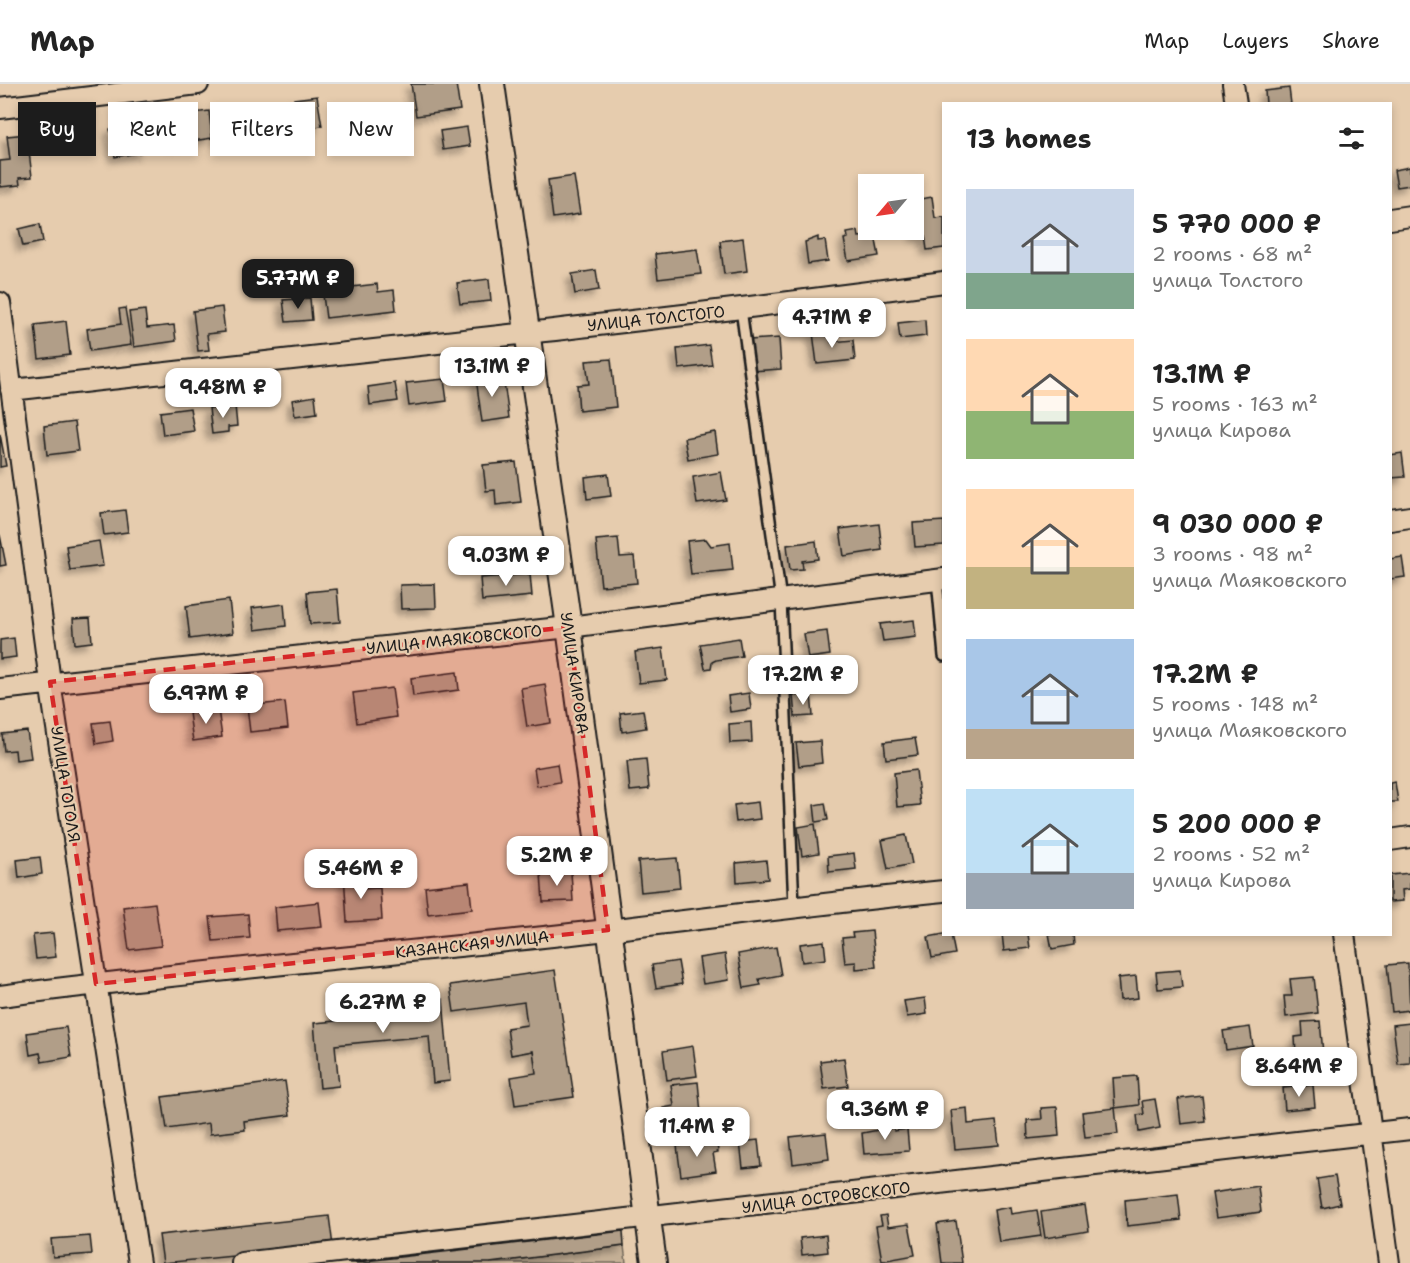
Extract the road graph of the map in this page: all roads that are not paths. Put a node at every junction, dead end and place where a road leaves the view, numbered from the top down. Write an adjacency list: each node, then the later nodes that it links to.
1 (198, 84): 5 (street)
2 (492, 84): 11 (street, УЛИЦА КИРОВА)
3 (1233, 84): 4 (street)
4 (1236, 102)
5 (0, 108)
6 (1410, 216): 7 (street)
7 (1392, 219)
8 (942, 282): 10 (street, УЛИЦА ТОЛСТОГО)
9 (0, 303): 12 (street, УЛИЦА ГОГОЛЯ)
10 (741, 309): 11 (street, УЛИЦА ТОЛСТОГО); 16 (lane)
11 (528, 331): 12 (street, УЛИЦА ТОЛСТОГО); 18 (street, УЛИЦА КИРОВА)
12 (6, 399): 19 (street, УЛИЦА ГОГОЛЯ)
13 (1410, 517): 14 (street)
14 (1392, 520)
15 (940, 579): 16 (street, УЛИЦА МАЯКОВСКОГО); 17 (lane)
16 (781, 600): 18 (street, УЛИЦА МАЯКОВСКОГО); 24 (lane)
17 (942, 618)
18 (569, 627): 19 (street, УЛИЦА МАЯКОВСКОГО); 25 (street, УЛИЦА КИРОВА)
19 (50, 682): 20 (street, УЛИЦА МАЯКОВСКОГО); 27 (street, УЛИЦА ГОГОЛЯ)
20 (0, 689)
21 (1410, 837): 22 (street)
22 (1392, 840)
23 (942, 891): 24 (street, КАЗАНСКАЯ УЛИЦА)
24 (794, 906): 25 (street, КАЗАНСКАЯ УЛИЦА)
25 (608, 930): 27 (street, КАЗАНСКАЯ УЛИЦА); 31 (street, УЛИЦА КИРОВА)
26 (1344, 936): 30 (street)
27 (96, 984): 28 (street, КАЗАНСКАЯ УЛИЦА); 32 (street, УЛИЦА ГОГОЛЯ)
28 (0, 996)
29 (1410, 1129): 30 (street, УЛИЦА ОСТРОВСКОГО)
30 (1370, 1133): 31 (street, УЛИЦА ОСТРОВСКОГО); 35 (street)
31 (648, 1218): 33 (street, УЛИЦА ОСТРОВСКОГО); 34 (street, УЛИЦА КИРОВА)
32 (139, 1263)
33 (242, 1263)
34 (654, 1263)
35 (1389, 1263)

